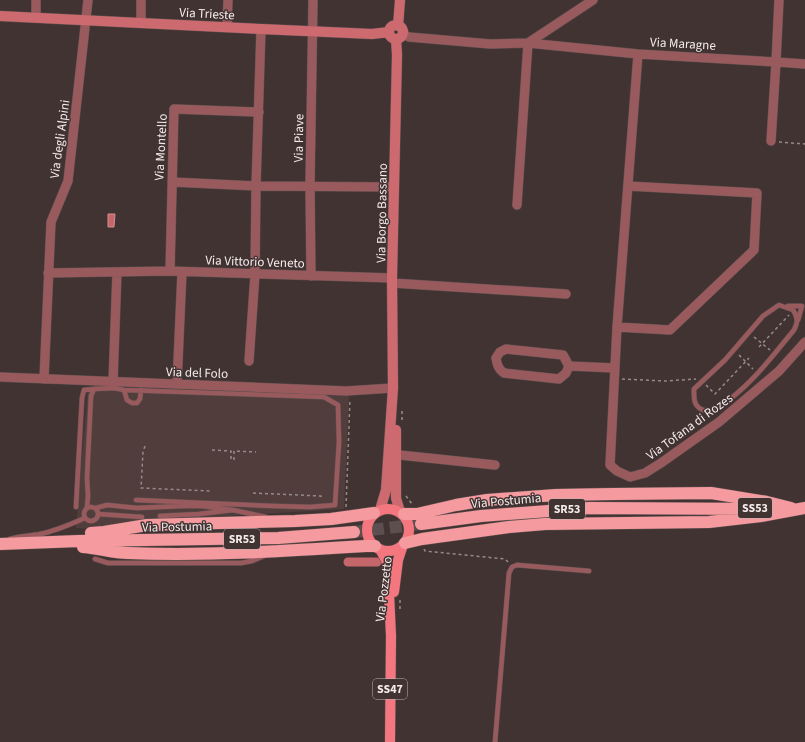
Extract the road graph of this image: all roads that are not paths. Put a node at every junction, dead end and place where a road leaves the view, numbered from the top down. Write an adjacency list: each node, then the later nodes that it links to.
1 (36, 0): 10 (street)
2 (88, 0): 11 (street, Via degli Alpini)
3 (141, 0): 12 (street)
4 (228, 0): 13 (street)
5 (313, 0): 15 (street, Via Piave)
6 (400, 0): 16 (street, Via Borgo Bassano)
7 (779, 0): 19 (street)
8 (589, 1): 17 (street)
9 (0, 16): 10 (street, Via Trieste)
10 (36, 18): 11 (street, Via Trieste)
11 (86, 20): 12 (street, Via Trieste); 32 (street, Via degli Alpini)
12 (141, 23): 13 (street, Via Trieste)
13 (227, 27): 14 (street, Via Trieste)
14 (261, 30): 15 (street, Via Trieste); 21 (street)
15 (313, 31): 16 (street, Via Trieste); 24 (street, Via Piave)
16 (396, 33): 17 (street, Via Maragne); 27 (street, Via Borgo Bassano)
17 (528, 43): 18 (street, Via Maragne); 28 (street)
18 (638, 54): 19 (street, Via Maragne); 26 (street, Via Tofana di Rozes)
19 (776, 62): 20 (street, Via Maragne); 22 (street)
20 (805, 64)
21 (258, 112): 23 (street, Via Montello); 25 (street)
22 (771, 142)
23 (172, 182): 25 (street); 29 (street, Via Montello)
24 (310, 185): 25 (street); 27 (street); 34 (street, Via Piave)
25 (256, 186): 33 (street)
26 (628, 186): 39 (street, Via Tofana di Rozes); 39 (street)
27 (394, 187): 35 (street, Via Borgo Bassano)
28 (517, 206)
29 (170, 271): 30 (street, Via Vittorio Veneto); 31 (street, Via Vittorio Veneto)
30 (117, 272): 32 (street, Via Vittorio Veneto); 46 (street)
31 (182, 272): 33 (street, Via Vittorio Veneto); 47 (street)
32 (48, 273): 45 (street, Via degli Alpini)
33 (255, 274): 34 (street, Via Vittorio Veneto); 41 (street)
34 (310, 276): 35 (street, Via Vittorio Veneto)
35 (392, 280): 36 (street, Via Vittorio Veneto); 48 (street, Via Borgo Bassano)
36 (566, 294)
37 (784, 306): 38 (lane); 38 (lane); 38 (lane)
38 (797, 322)
39 (617, 327): 43 (street, Via Tofana di Rozes)
40 (805, 342): 43 (street, Via Tofana di Rozes)
41 (248, 361)
42 (569, 366): 42 (street); 43 (street)
43 (615, 368)
44 (0, 377): 45 (street, Via del Folo)
45 (44, 379): 46 (street, Via del Folo)
46 (113, 382): 47 (street, Via del Folo)
47 (177, 384): 48 (street, Via del Folo)
48 (393, 388): 52 (street, Via Borgo Bassano)
49 (94, 389): 50 (lane); 55 (lane); 56 (lane)
50 (124, 390): 51 (lane); 51 (lane)
51 (141, 390): 54 (lane)
52 (392, 454): 53 (street); 61 (street, Via Borgo Bassano); 62 (street, Via Borgo Bassano)
53 (495, 465)
54 (136, 500)
55 (76, 507)
56 (87, 507): 57 (lane); 66 (lane)
57 (96, 508): 60 (lane); 63 (lane)
58 (714, 508): 59 (highway, SS53); 68 (highway, Via Postumia / SR53)
59 (802, 509): 62 (highway); 72 (highway)
60 (233, 510): 64 (lane); 67 (lane)
61 (377, 512): 62 (main road); 67 (highway); 73 (main road, Via Borgo Bassano / SS47)
62 (402, 513): 72 (main road, Via Borgo Bassano / SS47)
63 (98, 514): 65 (lane); 66 (lane)
64 (160, 516)
65 (142, 517)
66 (85, 518): 71 (lane)
67 (295, 521): 70 (highway)
68 (421, 524)
69 (354, 532): 70 (highway, Via Postumia / SR53)
70 (24, 543): 71 (highway, Via Postumia / SR53); 74 (highway)
71 (0, 544)
72 (404, 544): 73 (main road); 77 (main road, Via Pozzetto / SS47)
73 (377, 548): 74 (highway); 77 (main road, Via Pozzetto / SS47)
74 (276, 552): 75 (lane)
75 (95, 559)
76 (589, 571): 79 (lane)
77 (391, 636): 78 (main road, Via Pozzetto / SS47)
78 (390, 742)
79 (495, 742)

